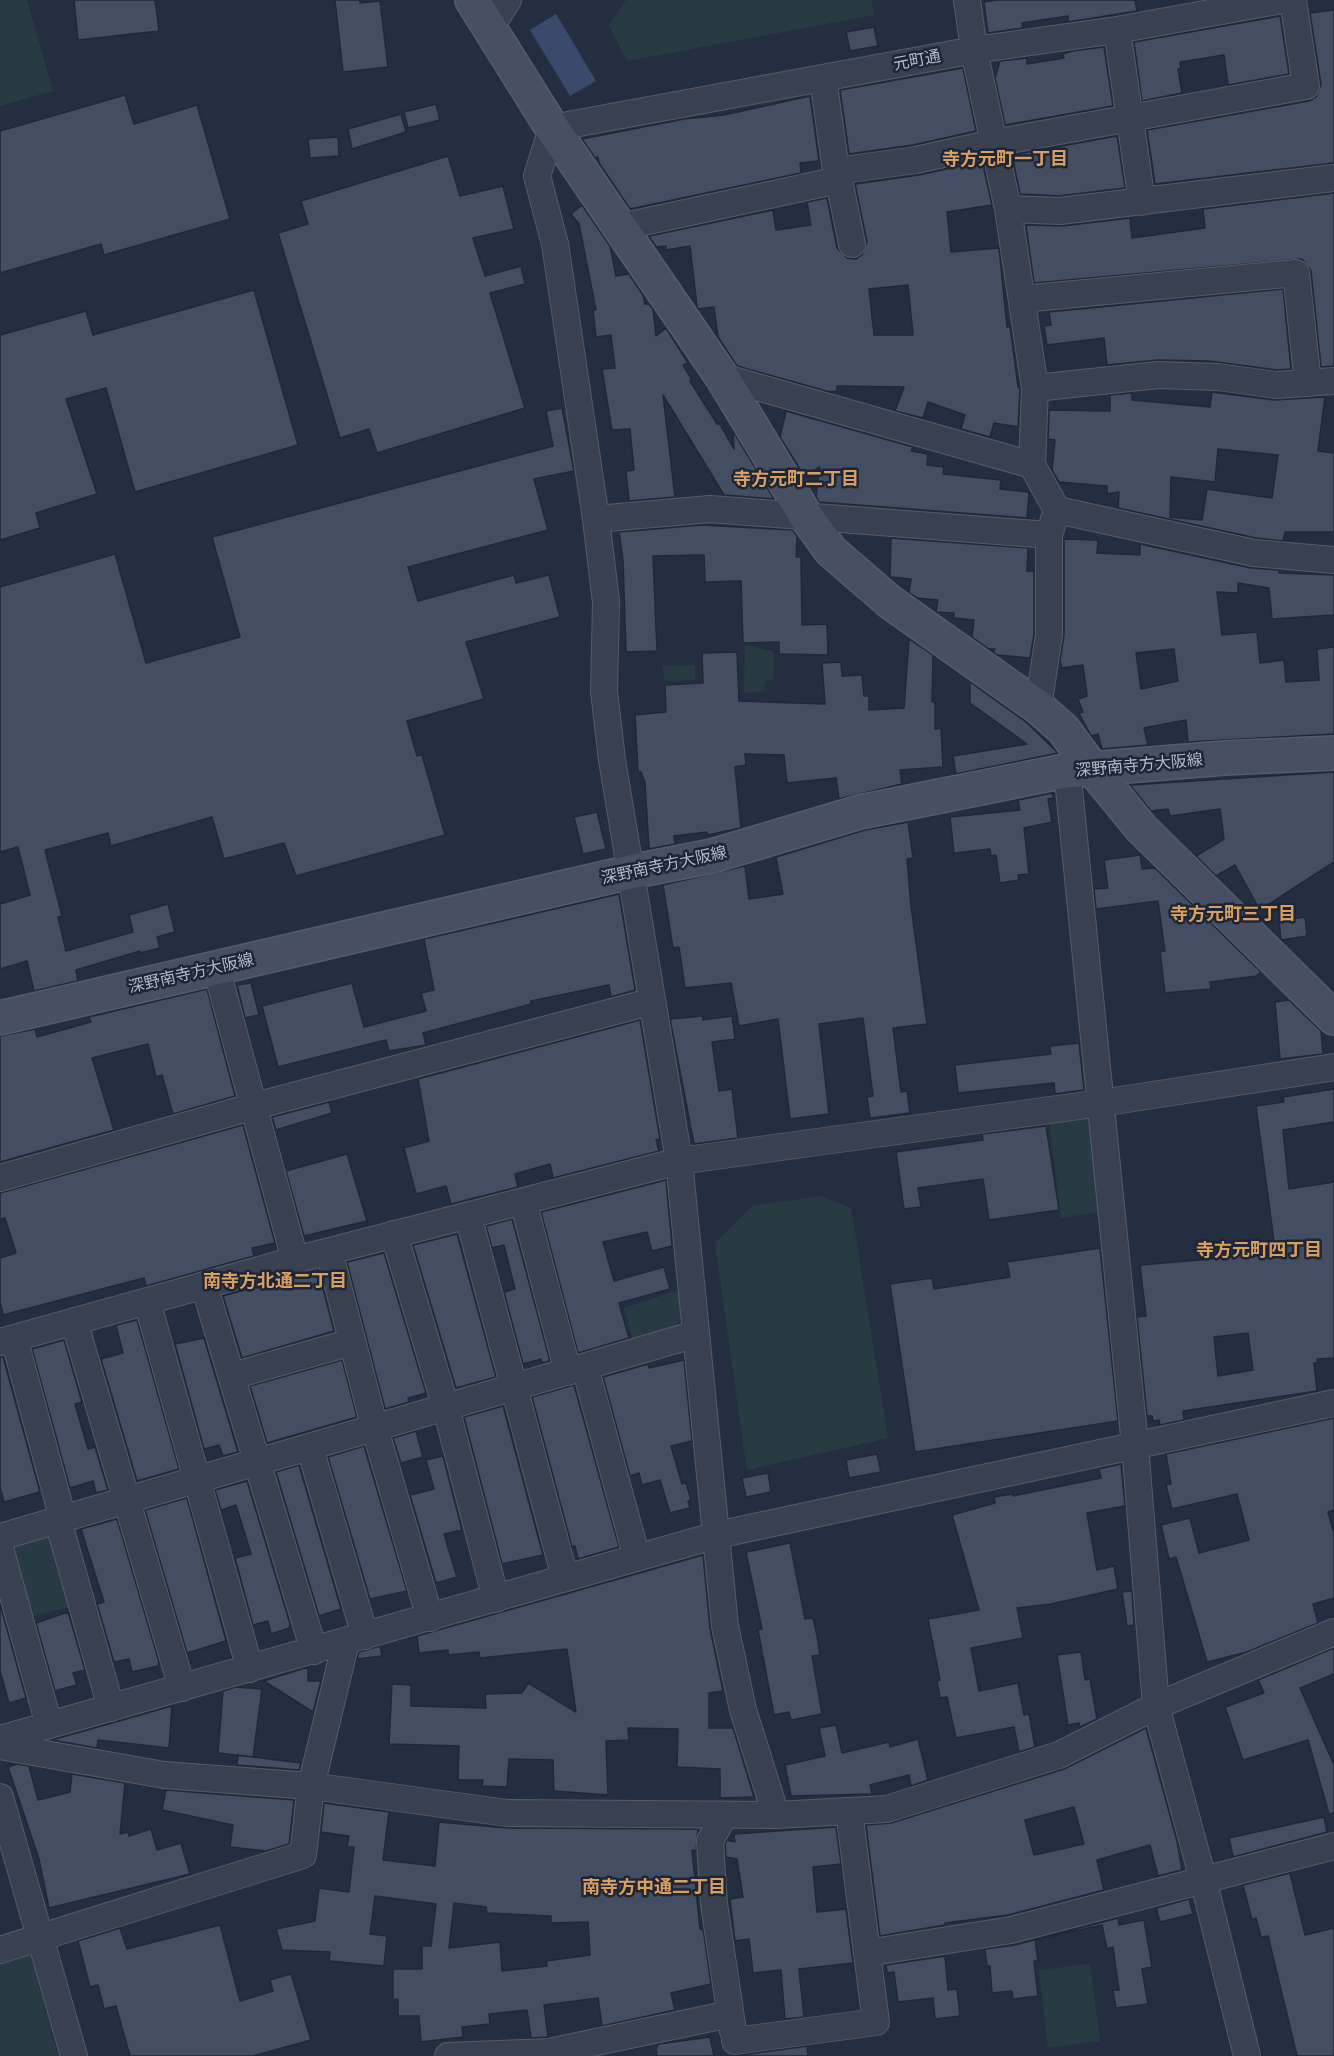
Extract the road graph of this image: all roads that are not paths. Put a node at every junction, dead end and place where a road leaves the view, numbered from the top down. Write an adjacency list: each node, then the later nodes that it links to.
1 (472, 0): 6 (street)
2 (508, 0): 6 (street)
3 (967, 0): 8 (street)
4 (1282, 0): 7 (street, 元町通)
5 (1293, 0): 10 (street)
6 (490, 28): 11 (street)
7 (1117, 30): 8 (street, 元町通); 10 (street)
8 (974, 50): 9 (street, 元町通); 12 (street)
9 (823, 78): 11 (street, 元町通); 13 (street)
10 (1130, 119): 12 (street); 15 (street)
11 (552, 128): 17 (street); 27 (street)
12 (993, 143): 13 (street); 16 (street)
13 (838, 175): 17 (street); 18 (street)
14 (1334, 178): 15 (street)
15 (1142, 202): 16 (street)
16 (1008, 210): 19 (street)
17 (620, 227): 20 (street)
18 (852, 244)
19 (1022, 299): 22 (street); 23 (street)
20 (722, 376): 24 (street); 26 (street)
21 (1334, 381): 22 (street)
22 (1308, 383): 23 (street)
23 (1035, 388): 24 (street)
24 (1032, 465): 25 (street)
25 (1057, 510): 28 (street); 29 (street)
26 (807, 518): 27 (street); 28 (street); 30 (street)
27 (596, 519): 33 (street)
28 (1049, 535): 30 (street)
29 (1334, 560)
30 (1038, 707): 32 (street)
31 (1334, 753): 32 (street, 深野南寺方大阪線)
32 (1078, 769): 33 (street, 深野南寺方大阪線); 37 (street); 39 (street)
33 (630, 872): 34 (street, 深野南寺方大阪線); 35 (street)
34 (216, 967): 36 (street, 深野南寺方大阪線); 40 (street)
35 (650, 1002): 40 (street); 41 (street)
36 (0, 1018)
37 (1334, 1018)
38 (1334, 1067): 39 (street)
39 (1101, 1102): 41 (street); 60 (street)
40 (255, 1106): 42 (street); 47 (street)
41 (679, 1161): 43 (street); 51 (street)
42 (0, 1178)
43 (523, 1201): 44 (street); 54 (street)
44 (468, 1215): 45 (street); 56 (street)
45 (394, 1234): 46 (street); 58 (street)
46 (329, 1251): 47 (street); 53 (street)
47 (295, 1260): 48 (street)
48 (204, 1285): 49 (street); 55 (street)
49 (147, 1301): 50 (street); 63 (street)
50 (74, 1321): 52 (street); 64 (street)
51 (696, 1334): 54 (street); 66 (street)
52 (7, 1340): 65 (street)
53 (352, 1342): 55 (street); 59 (street)
54 (576, 1370): 56 (street); 68 (street)
55 (232, 1376): 62 (street)
56 (516, 1388): 58 (street); 69 (street)
57 (1334, 1403): 60 (street)
58 (446, 1408): 59 (street); 70 (street)
59 (375, 1429): 61 (street); 71 (street)
60 (1135, 1444): 66 (street); 77 (street)
61 (310, 1448): 62 (street); 73 (street)
62 (258, 1463): 63 (street); 74 (street)
63 (197, 1480): 64 (street); 75 (street)
64 (128, 1500): 65 (street); 76 (street)
65 (61, 1520): 67 (street); 78 (street)
66 (717, 1535): 68 (street); 86 (street)
67 (1, 1536): 79 (street)
68 (637, 1558): 69 (street)
69 (565, 1578): 70 (street)
70 (496, 1599): 71 (street)
71 (430, 1618): 73 (street)
72 (1334, 1632): 77 (street)
73 (355, 1639): 74 (street); 82 (street)
74 (314, 1651): 75 (street)
75 (250, 1669): 76 (street)
76 (182, 1688): 78 (street)
77 (1156, 1706): 84 (street); 88 (street)
78 (111, 1708): 79 (street)
79 (50, 1725): 80 (street)
80 (0, 1739)
81 (0, 1746): 82 (street)
82 (311, 1786): 85 (street); 89 (street)
83 (0, 1797): 89 (street)
84 (849, 1811): 86 (street); 91 (street)
85 (724, 1815): 86 (street); 92 (street)
86 (776, 1815)
87 (1334, 1846): 88 (street)
88 (1203, 1879): 91 (street); 96 (street)
89 (40, 1938): 90 (street); 94 (street)
90 (0, 1950)
91 (867, 1953): 93 (street)
92 (730, 2014): 93 (street); 95 (street)
93 (736, 2049)
94 (74, 2056)
95 (448, 2056)
96 (1247, 2056)

